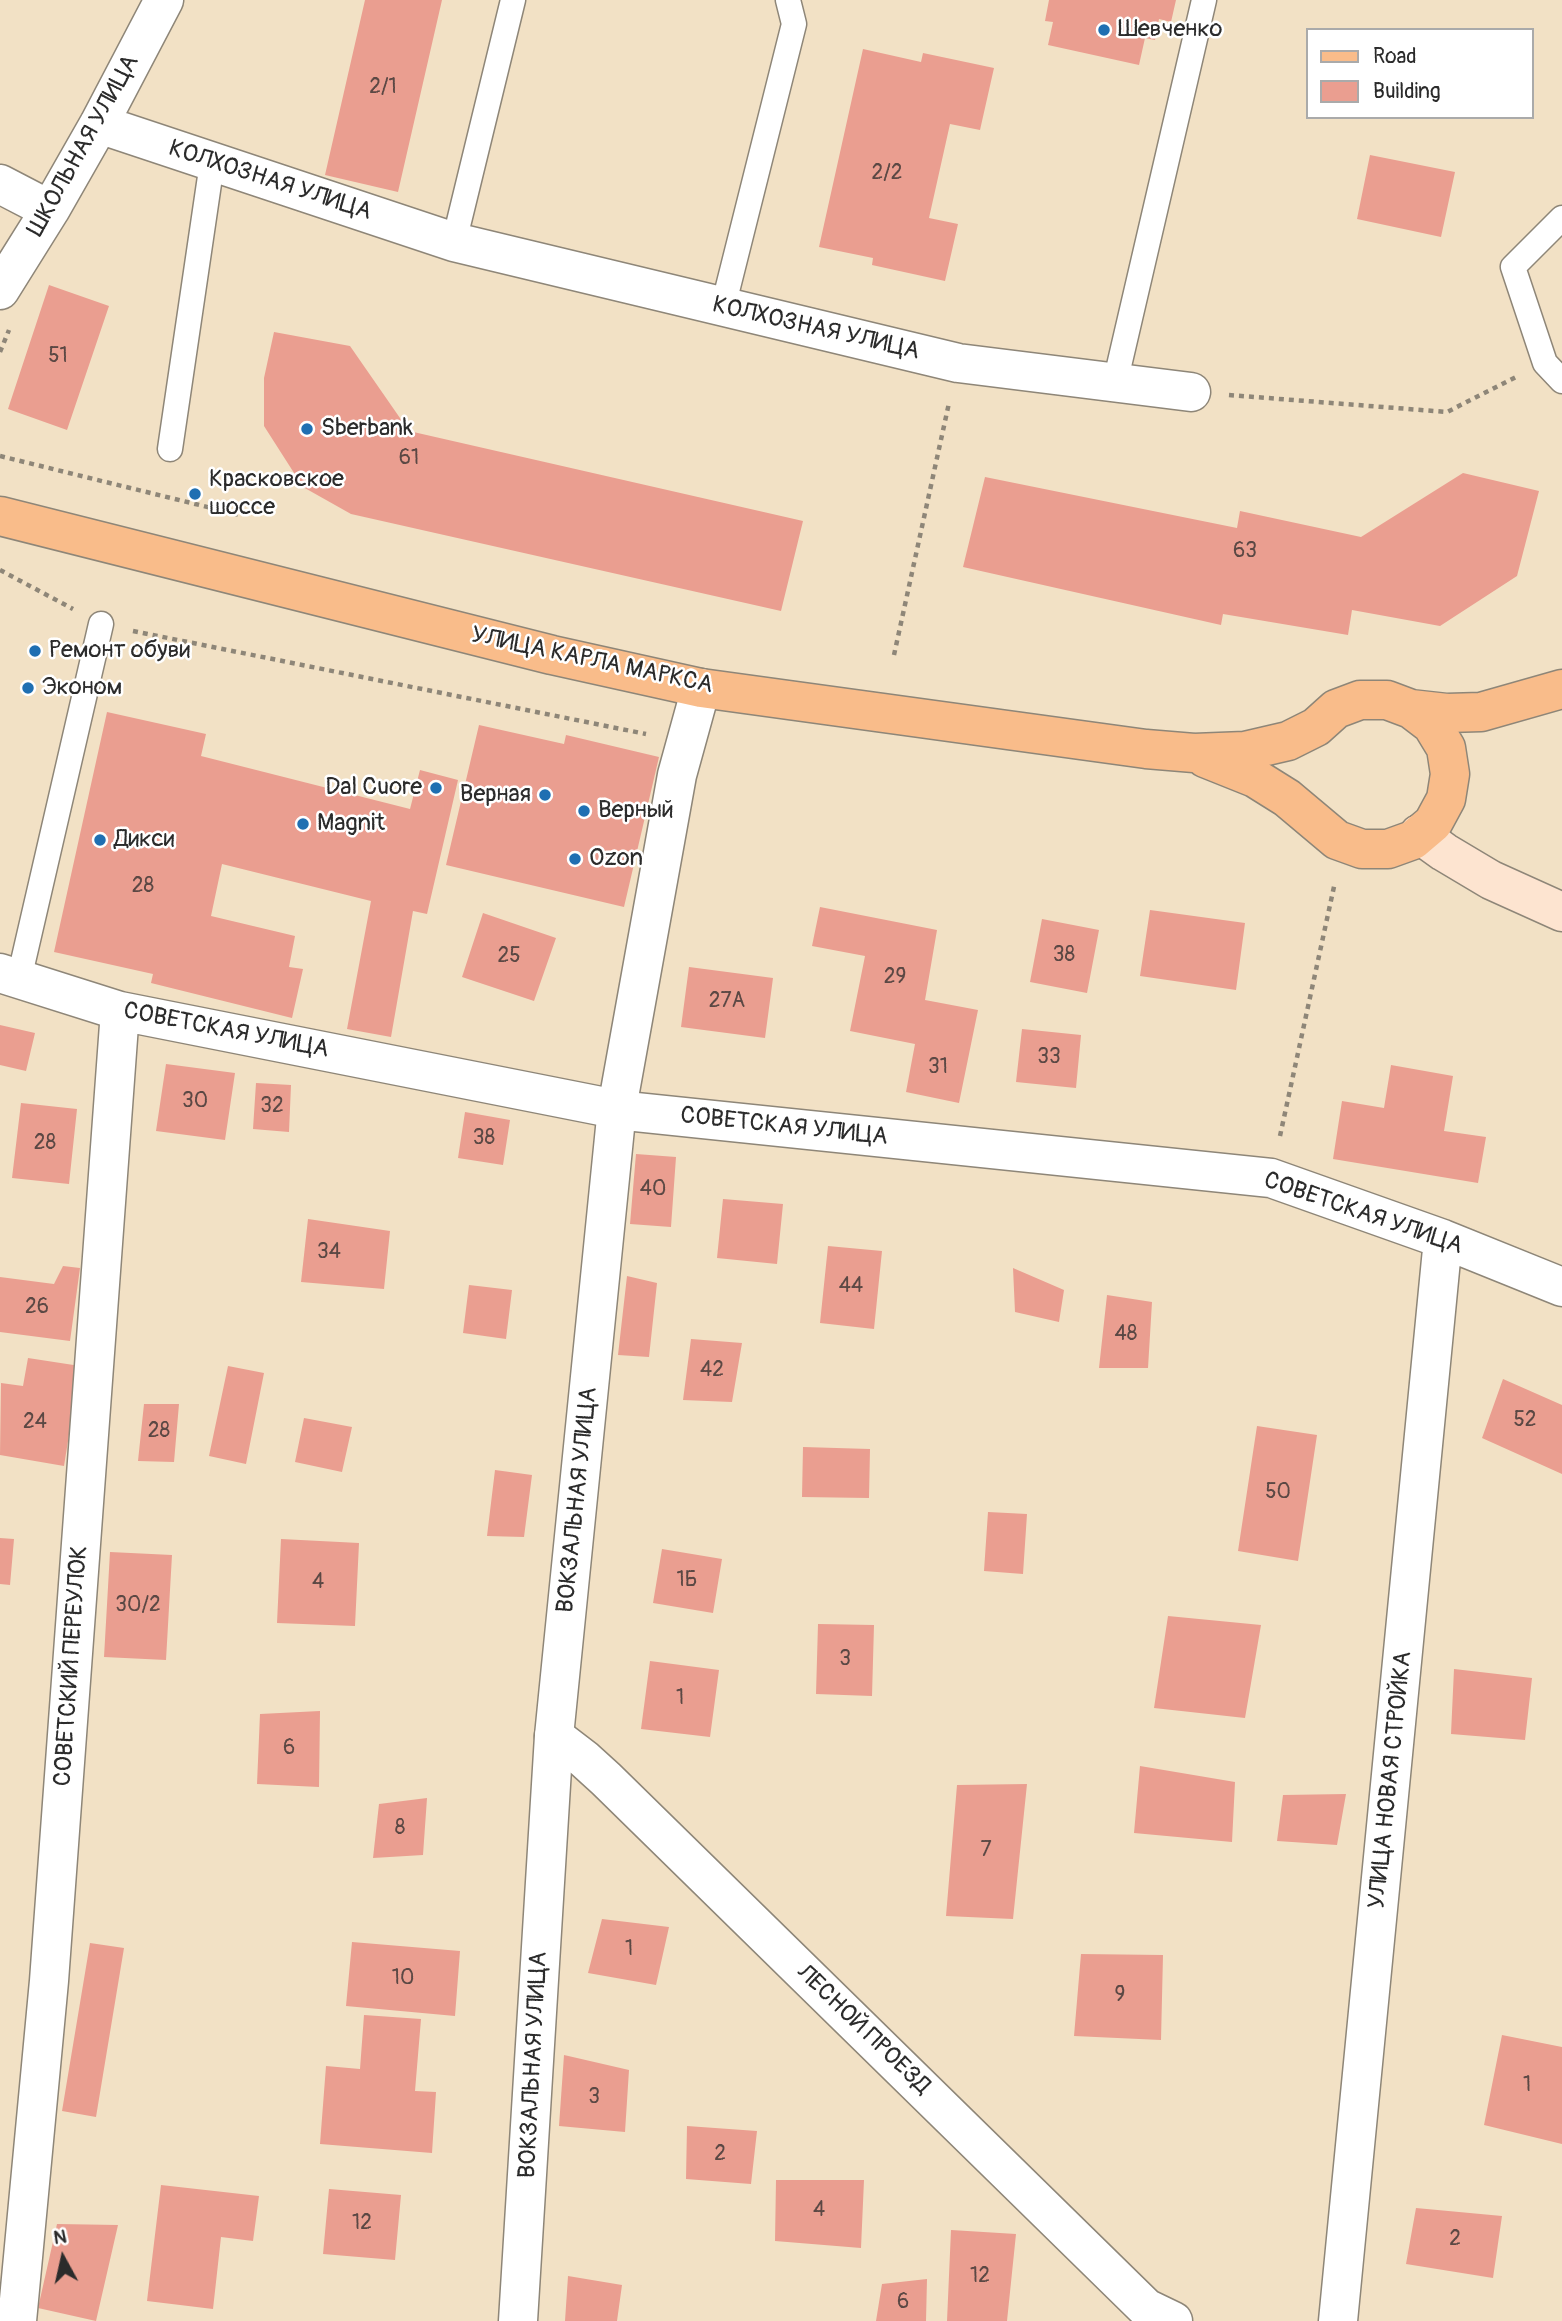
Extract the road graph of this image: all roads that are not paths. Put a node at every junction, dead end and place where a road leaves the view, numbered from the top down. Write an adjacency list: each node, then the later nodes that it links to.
1 (164, 0): 5 (street, ШКОЛЬНАЯ УЛИЦА)
2 (513, 0): 10 (lane)
3 (788, 0): 12 (lane)
4 (1203, 0): 14 (lane)
5 (99, 124): 6 (street, КОЛХОЗНАЯ УЛИЦА); 8 (street, ШКОЛЬНАЯ УЛИЦА)
6 (212, 163): 10 (street, КОЛХОЗНАЯ УЛИЦА); 16 (lane)
7 (0, 184): 8 (street)
8 (50, 210): 11 (street, ШКОЛЬНАЯ УЛИЦА)
9 (1562, 218): 13 (lane)
10 (454, 242): 12 (street, КОЛХОЗНАЯ УЛИЦА)
11 (0, 290)
12 (723, 307): 14 (street, КОЛХОЗНАЯ УЛИЦА)
13 (1562, 381)
14 (1115, 383): 15 (street, КОЛХОЗНАЯ УЛИЦА)
15 (1191, 392)
16 (170, 449)
17 (0, 516): 19 (main road, УЛИЦА КАРЛА МАРКСА)
18 (101, 625): 29 (lane)
19 (701, 688): 24 (main road, УЛИЦА КАРЛА МАРКСА); 31 (street, ВОКЗАЛЬНАЯ УЛИЦА)
20 (1562, 689): 21 (main road, УЛИЦА КАРЛА МАРКСА)
21 (1527, 701): 22 (main road, УЛИЦА КАРЛА МАРКСА); 25 (main road, УЛИЦА КАРЛА МАРКСА)
22 (1411, 709): 23 (main road, УЛИЦА КАРЛА МАРКСА); 25 (main road, УЛИЦА КАРЛА МАРКСА)
23 (1316, 727): 24 (main road, УЛИЦА КАРЛА МАРКСА); 26 (main road, УЛИЦА КАРЛА МАРКСА)
24 (1194, 753): 26 (main road, УЛИЦА КАРЛА МАРКСА)
25 (1450, 774): 27 (main road, УЛИЦА КАРЛА МАРКСА)
26 (1316, 824): 27 (main road, УЛИЦА КАРЛА МАРКСА)
27 (1419, 834): 28 (main road)
28 (1562, 912)
29 (9, 976): 30 (street, СОВЕТСКАЯ УЛИЦА)
30 (120, 1011): 31 (street, СОВЕТСКАЯ УЛИЦА); 35 (street, СОВЕТСКИЙ ПЕРЕУЛОК)
31 (617, 1108): 32 (street, СОВЕТСКАЯ УЛИЦА); 34 (street, ВОКЗАЛЬНАЯ УЛИЦА)
32 (1443, 1239): 33 (street, СОВЕТСКАЯ УЛИЦА); 38 (street, УЛИЦА НОВАЯ СТРОЙКА)
33 (1562, 1287)
34 (554, 1736): 36 (street, ВОКЗАЛЬНАЯ УЛИЦА); 37 (street, ЛЕСНОЙ ПРОЕЗД)
35 (17, 2321)
36 (519, 2321)
37 (1173, 2321)
38 (1338, 2321)

